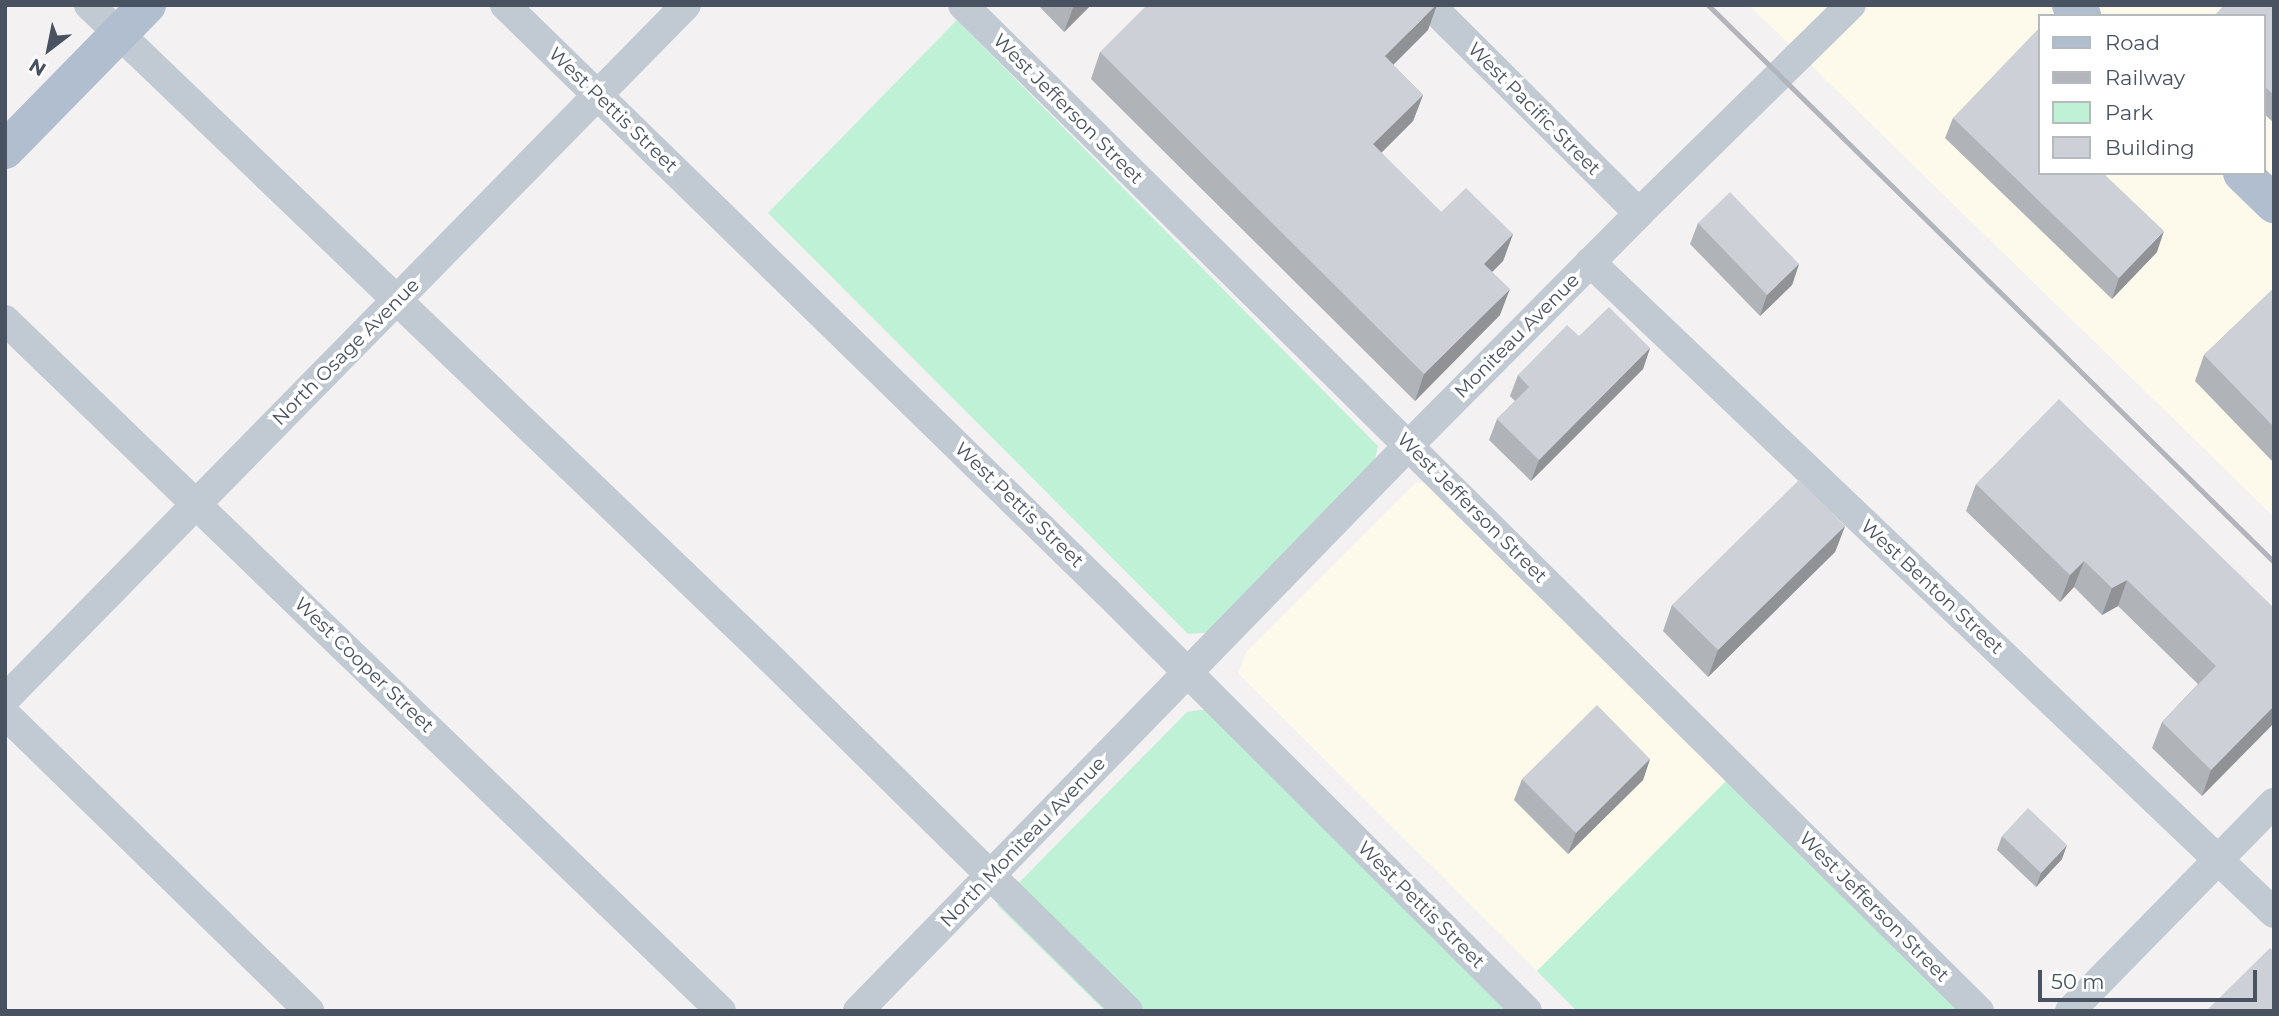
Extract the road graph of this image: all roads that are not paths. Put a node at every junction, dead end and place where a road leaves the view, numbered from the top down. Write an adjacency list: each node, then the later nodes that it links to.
1 (89, 5): 8 (street)
2 (147, 5): 8 (main road)
3 (505, 5): 9 (street, West Pettis Street)
4 (686, 5): 9 (street, North Osage Avenue)
5 (963, 5): 15 (street, West Jefferson Street)
6 (1430, 5): 11 (street, West Pacific Street)
7 (1851, 5): 11 (street, Moniteau Avenue)
8 (118, 33): 10 (main road); 13 (street)
9 (598, 95): 13 (street, North Osage Avenue); 17 (street, West Pettis Street)
10 (5, 150)
11 (1639, 213): 12 (street, Moniteau Avenue)
12 (1590, 262): 15 (street, Moniteau Avenue); 21 (street, West Benton Street)
13 (396, 302): 16 (street, North Osage Avenue); 22 (street)
14 (5, 320): 16 (street, West Cooper Street)
15 (1409, 445): 17 (street, Moniteau Avenue); 29 (street, West Jefferson Street)
16 (197, 504): 18 (street, North Osage Avenue); 25 (street, West Cooper Street)
17 (1189, 674): 22 (street, North Moniteau Avenue); 28 (street, West Pettis Street)
18 (5, 699)
19 (5, 714): 24 (street)
20 (2274, 803): 21 (street)
21 (2220, 859): 23 (street, West Benton Street); 30 (street)
22 (991, 876): 26 (street, North Moniteau Avenue); 27 (street)
23 (2274, 913)
24 (309, 1011)
25 (721, 1011)
26 (858, 1011)
27 (1128, 1011)
28 (1527, 1011)
29 (1979, 1011)
30 (2070, 1011)

